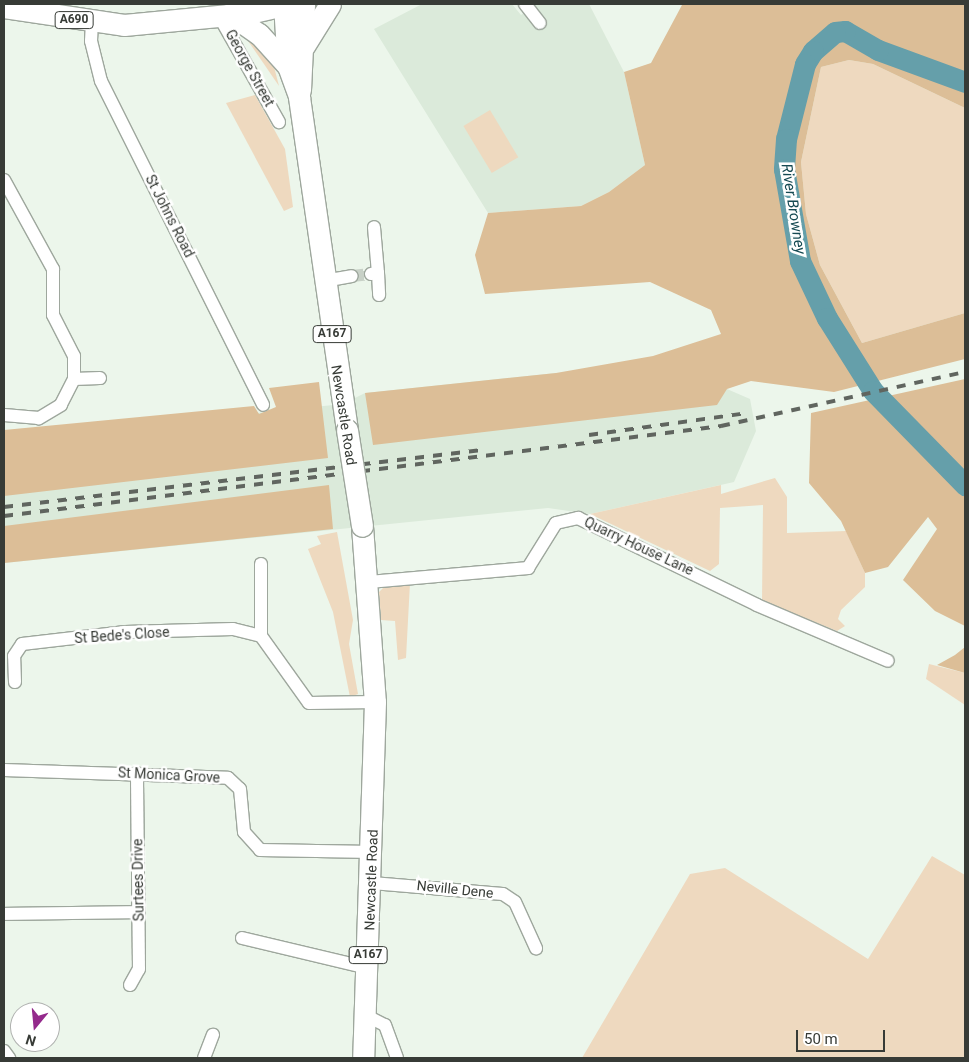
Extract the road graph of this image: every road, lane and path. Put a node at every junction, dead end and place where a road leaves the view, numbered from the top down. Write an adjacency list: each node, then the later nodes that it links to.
1 (290, 4): 5 (highway, A690); 8 (highway, Newcastle Road / A167); 9 (highway, Newcastle Road / A167)
2 (330, 4): 8 (highway)
3 (525, 4): 7 (street)
4 (4, 6): 6 (highway, A690)
5 (232, 11): 6 (highway, A690); 9 (highway); 11 (street, George Street)
6 (92, 22): 19 (street, St Johns Road)
7 (540, 23)
8 (304, 46): 10 (highway, Newcastle Road / A167)
9 (288, 66): 10 (highway, Newcastle Road / A167)
10 (299, 97): 15 (highway, Newcastle Road / A167)
11 (279, 122)
12 (4, 180): 18 (street)
13 (374, 227): 16 (street)
14 (352, 276): 15 (street)
15 (324, 281): 22 (highway, Newcastle Road / A167, bridge)
16 (379, 295)
17 (100, 378): 18 (street)
18 (74, 379): 20 (street)
19 (263, 405)
20 (4, 415)
21 (261, 564): 23 (street)
22 (369, 582): 24 (street, Quarry House Lane); 26 (highway, Newcastle Road / A167)
23 (261, 636): 25 (street, St Bede's Close); 26 (street)
24 (888, 661)
25 (15, 682)
26 (375, 702): 29 (highway, Newcastle Road / A167)
27 (4, 770): 28 (street, St Monica Grove)
28 (137, 773): 29 (street, St Monica Grove); 31 (street, Surtees Drive)
29 (372, 852): 30 (highway, Newcastle Road / A167)
30 (372, 883): 34 (street, Neville Dene); 35 (highway, Newcastle Road / A167)
31 (139, 912): 32 (street); 36 (street, Surtees Drive)
32 (4, 914)
33 (242, 938): 35 (street)
34 (536, 948)
35 (368, 968): 37 (highway, Newcastle Road / A167)
36 (130, 985)
37 (365, 1015): 42 (highway, Newcastle Road / A167); 43 (street)
38 (213, 1035): 41 (street)
39 (4, 1051): 40 (street)
40 (10, 1058)
41 (204, 1058)
42 (363, 1058)
43 (397, 1058)

